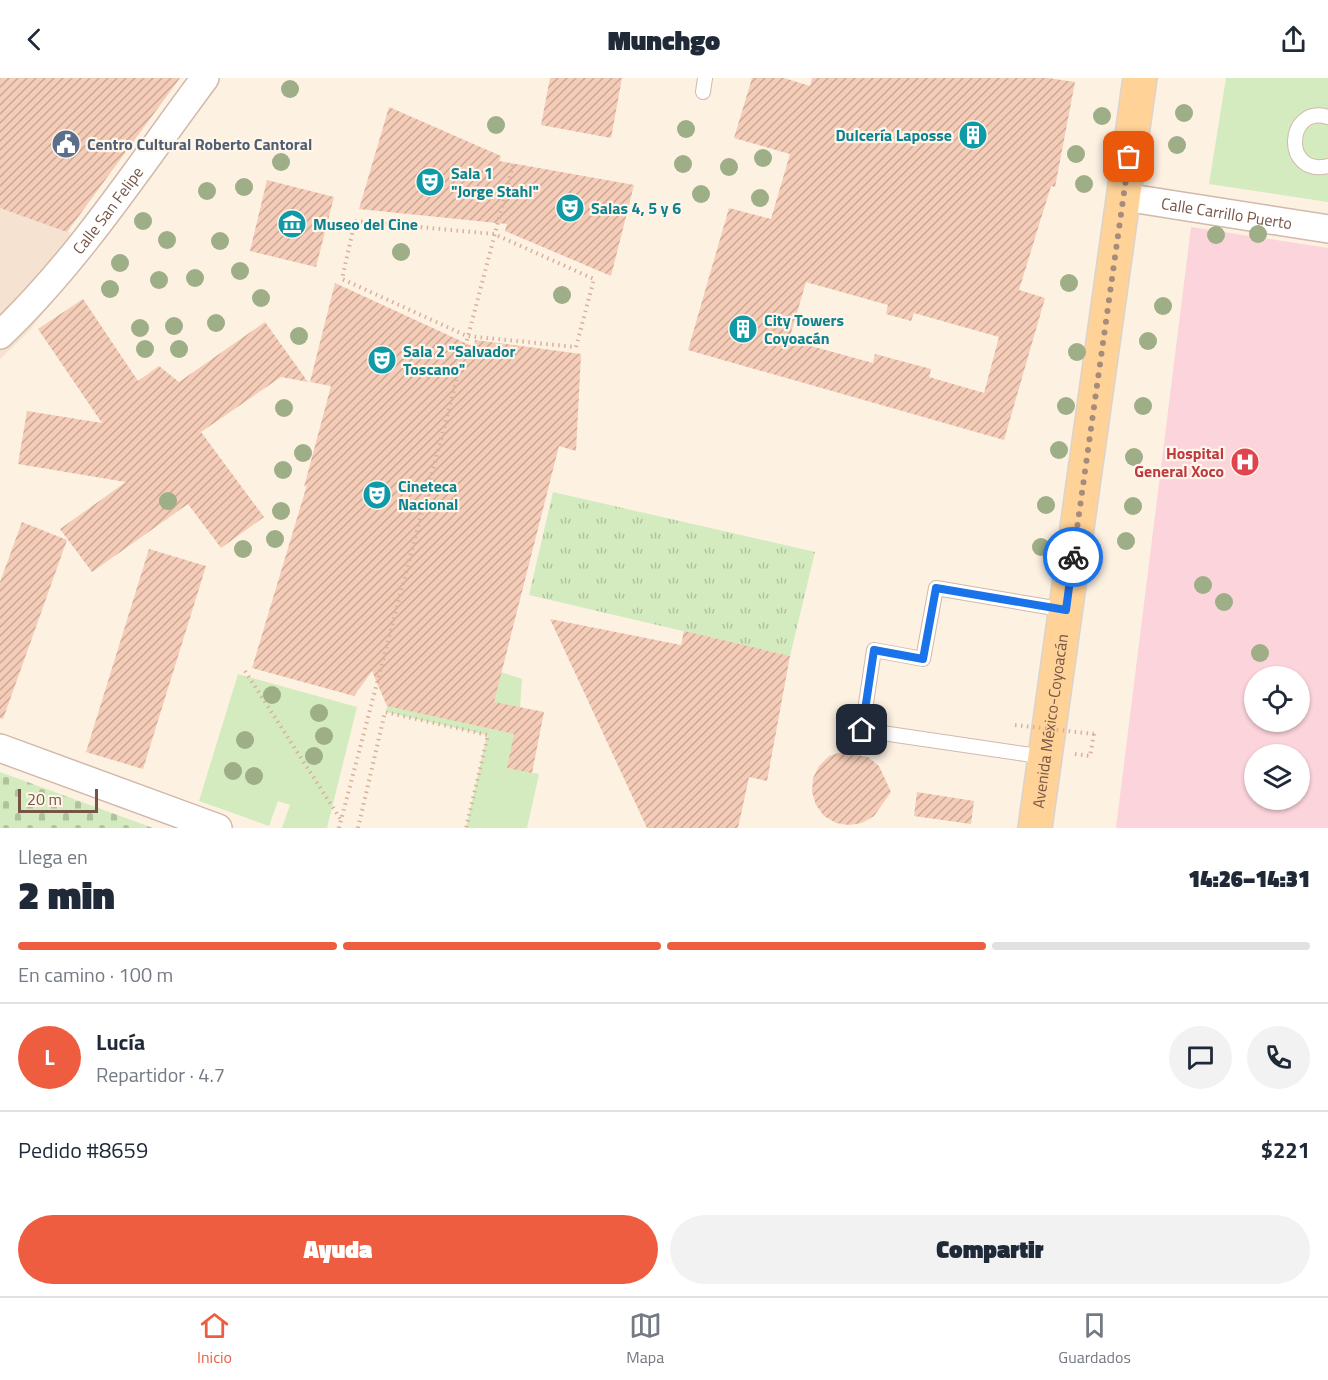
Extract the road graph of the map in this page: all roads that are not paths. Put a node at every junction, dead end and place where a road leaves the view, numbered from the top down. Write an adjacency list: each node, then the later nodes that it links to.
1 (205, 78): 9 (street, Calle San Felipe)
2 (705, 78): 4 (lane)
3 (1140, 78): 7 (main road, Avenida México-Coyoacán)
4 (703, 92)
5 (1328, 117): 6 (lane)
6 (1328, 166)
7 (1124, 197): 8 (street, Calle Carrillo Puerto); 10 (main road, Avenida México-Coyoacán)
8 (1328, 229)
9 (0, 335)
10 (1066, 610): 12 (main road, Avenida México-Coyoacán); 12 (lane)
11 (0, 748): 13 (street)
12 (1045, 757): 14 (main road, Avenida México-Coyoacán)
13 (218, 828)
14 (1035, 828)

